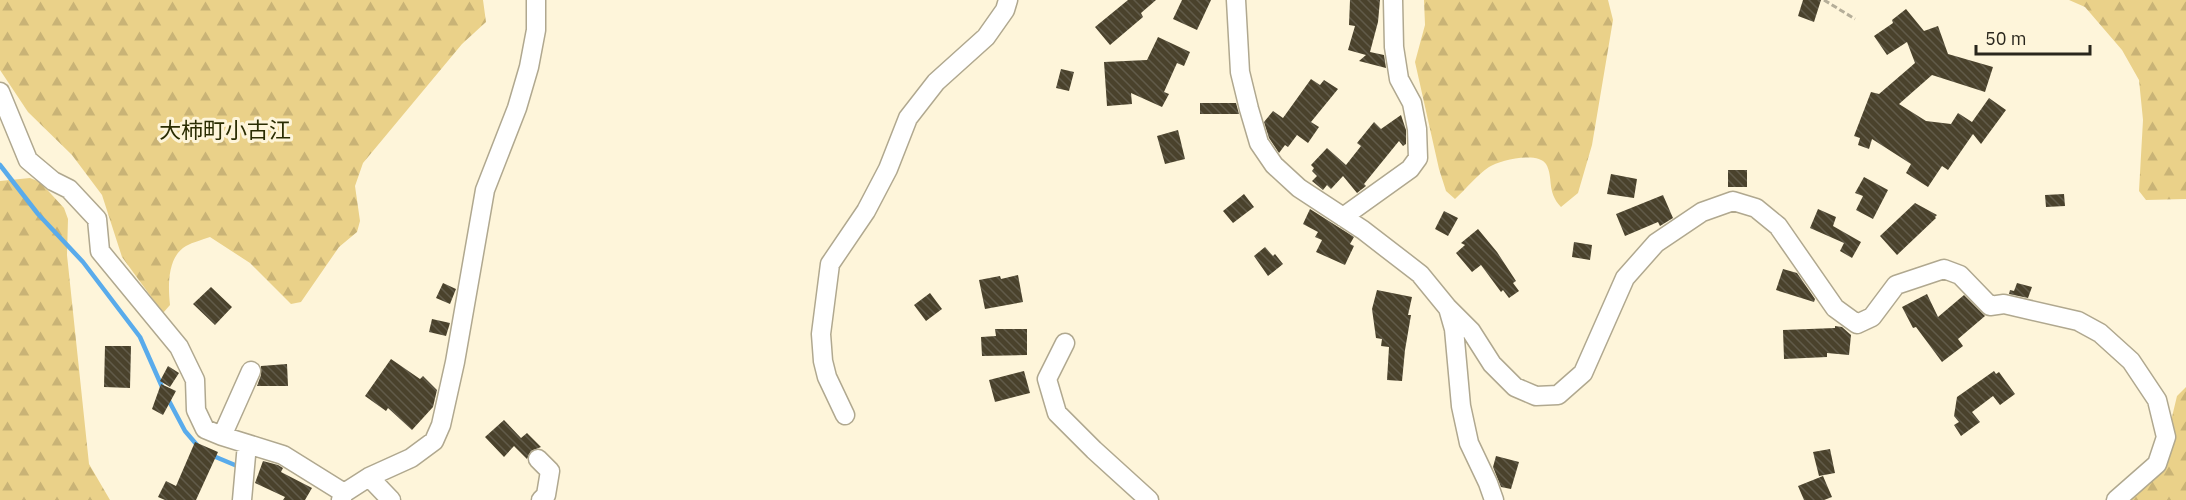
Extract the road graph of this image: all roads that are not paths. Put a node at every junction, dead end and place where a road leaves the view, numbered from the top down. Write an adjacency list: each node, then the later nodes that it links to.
1 (536, 0): 14 (street)
2 (1008, 0): 10 (street)
3 (1236, 0): 6 (street)
4 (1393, 0): 6 (street)
5 (0, 92): 11 (street)
6 (1343, 217): 7 (street)
7 (1447, 307): 20 (street); 21 (street)
8 (1065, 343): 19 (street)
9 (251, 371): 11 (street)
10 (845, 414)
11 (222, 436): 12 (street)
12 (247, 444): 15 (street); 16 (street)
13 (538, 459): 18 (street)
14 (369, 477): 15 (street); 17 (street)
15 (343, 496)
16 (242, 500)
17 (391, 500)
18 (542, 500)
19 (1149, 500)
20 (1494, 500)
21 (2116, 500)

